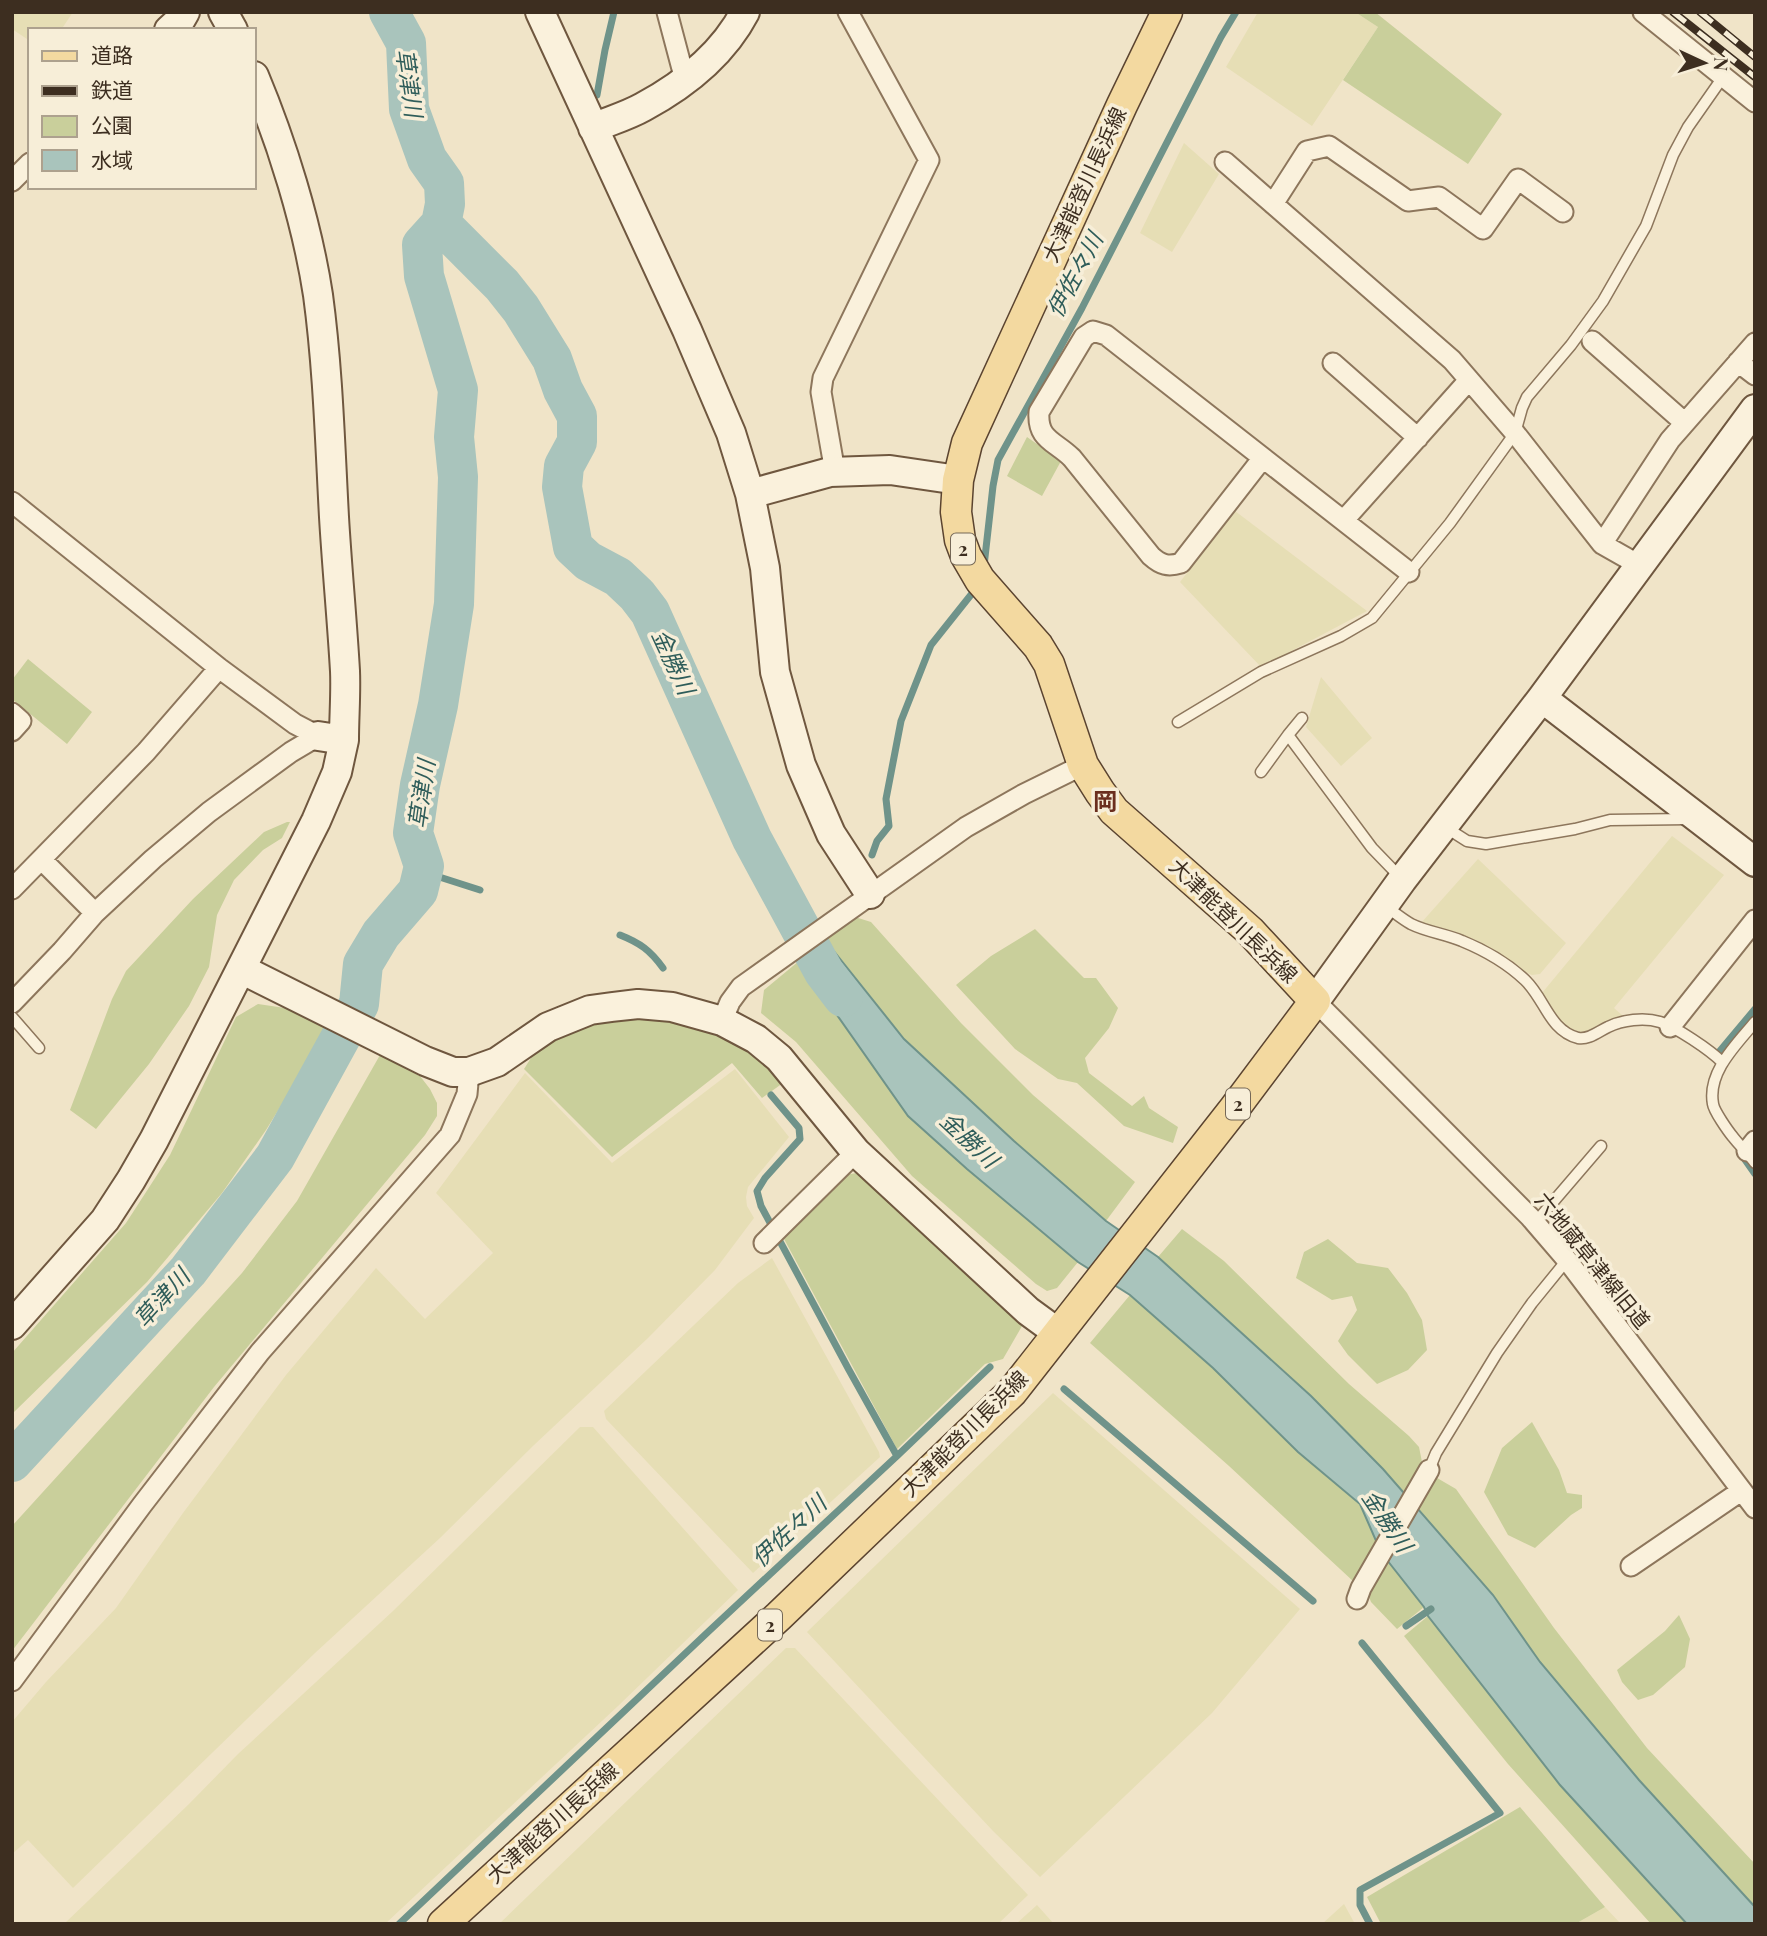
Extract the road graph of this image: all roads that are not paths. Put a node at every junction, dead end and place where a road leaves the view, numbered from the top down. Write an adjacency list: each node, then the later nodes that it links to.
1 (185, 12): 9 (street)
2 (223, 12): 10 (street)
3 (540, 12): 15 (street)
4 (667, 12): 12 (street)
5 (745, 12): 12 (street)
6 (848, 12): 32 (street)
7 (1167, 12): 33 (main road, 大津能登川長浜線 / 2)
8 (1643, 12): 11 (street)
9 (171, 28)
10 (232, 28)
11 (1723, 78): 14 (street); 29 (lane)
12 (685, 80): 15 (street)
13 (256, 81): 47 (street)
14 (1755, 102)
15 (593, 128): 34 (street)
16 (1225, 162): 19 (street)
17 (28, 165): 18 (street)
18 (12, 181)
19 (1273, 204): 20 (street); 26 (street)
20 (1563, 212)
21 (1592, 341): 28 (street)
22 (1755, 343): 23 (street)
23 (1738, 362): 25 (street); 28 (street)
24 (1333, 363): 30 (street)
25 (1755, 375)
26 (1469, 380): 29 (street); 30 (street)
27 (1755, 409): 38 (street)
28 (1685, 423): 37 (street)
29 (1516, 433): 37 (street); 39 (lane)
30 (1418, 438): 36 (street)
31 (1262, 459): 31 (street); 36 (street)
32 (835, 472): 33 (street); 34 (street)
33 (958, 480): 48 (main road, 大津能登川長浜線 / 2)
34 (750, 494): 56 (street)
35 (12, 502): 40 (street)
36 (1344, 520): 39 (street)
37 (1602, 544): 38 (street)
38 (1639, 565): 41 (street)
39 (1409, 572): 44 (lane)
40 (219, 668): 47 (street); 52 (street)
41 (1542, 698): 50 (street); 51 (street)
42 (12, 713): 45 (street)
43 (1302, 718): 46 (lane)
44 (1178, 722)
45 (12, 732)
46 (1288, 735): 49 (lane); 54 (lane)
47 (331, 738): 58 (street); 60 (street)
48 (1083, 765): 56 (street); 61 (main road, 大津能登川長浜線 / 2)
49 (1261, 772)
50 (1698, 818): 51 (lane); 53 (street)
51 (1445, 827): 54 (street)
52 (42, 860): 55 (street); 58 (street)
53 (1755, 862)
54 (1402, 880): 57 (street)
55 (12, 889)
56 (865, 898): 64 (street)
57 (1385, 905): 61 (street); 66 (lane)
58 (94, 912): 62 (street)
59 (1755, 920): 66 (street)
60 (241, 969): 69 (street); 76 (street)
61 (1315, 1001): 73 (street, 六地蔵草津線旧道); 77 (main road, 大津能登川長浜線 / 2)
62 (12, 1003)
63 (12, 1017): 67 (lane)
64 (722, 1021): 69 (street); 72 (street)
65 (1755, 1022): 68 (lane)
66 (1670, 1027): 68 (lane)
67 (39, 1048)
68 (1723, 1062): 71 (lane)
69 (469, 1072): 83 (street)
70 (1601, 1146): 73 (lane)
71 (1752, 1151)
72 (856, 1152): 74 (street); 77 (street)
73 (1535, 1223): 75 (street, 六地蔵草津線旧道)
74 (764, 1243)
75 (1567, 1260): 78 (lane); 79 (street, 六地蔵草津線旧道)
76 (12, 1325)
77 (1058, 1333): 84 (main road, 大津能登川長浜線 / 2)
78 (1429, 1470): 82 (street)
79 (1741, 1491): 80 (street, 六地蔵草津線旧道); 81 (street)
80 (1755, 1508)
81 (1631, 1566)
82 (1359, 1593)
83 (12, 1681)
84 (443, 1924)

